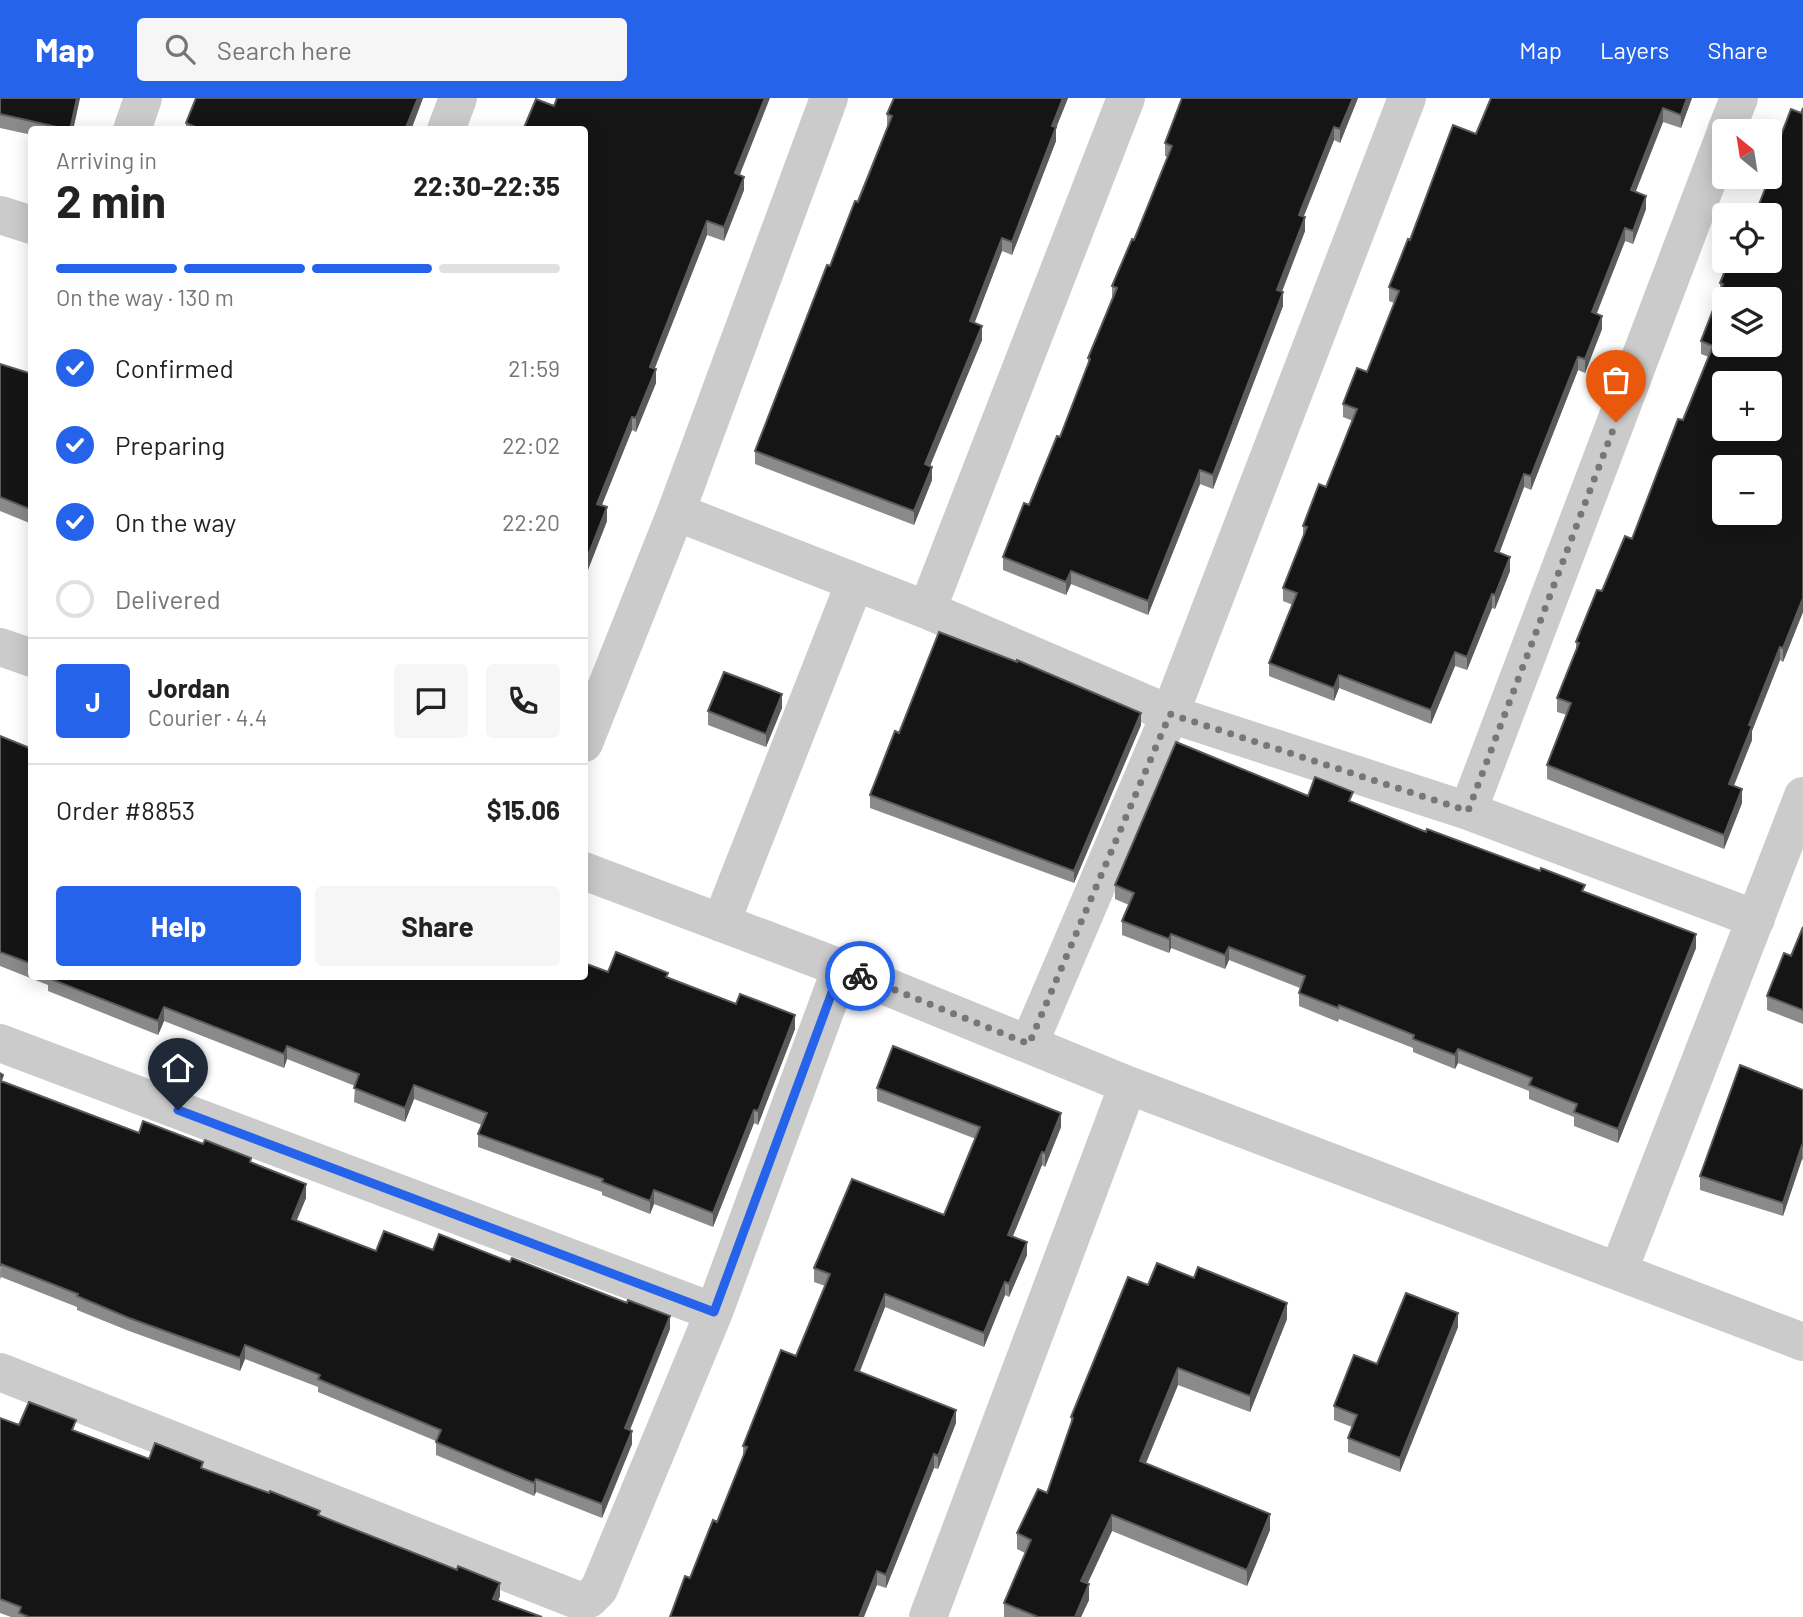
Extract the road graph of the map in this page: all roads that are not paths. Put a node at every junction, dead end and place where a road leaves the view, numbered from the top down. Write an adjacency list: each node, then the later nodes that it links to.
1 (143, 98): 8 (street)
2 (458, 98): 9 (street)
3 (829, 98): 13 (street)
4 (1126, 98): 15 (street)
5 (1407, 98): 18 (street)
6 (1739, 98): 7 (street)
7 (1731, 119)
8 (133, 126)
9 (448, 126)
10 (1712, 169): 21 (street)
11 (0, 215): 12 (street)
12 (28, 224)
13 (676, 512): 14 (street); 19 (street)
14 (855, 582): 15 (street); 24 (street)
15 (927, 610): 18 (street)
16 (0, 647): 17 (street)
17 (28, 657)
18 (1170, 714): 21 (street); 27 (street)
19 (588, 733)
20 (1803, 796): 23 (street)
21 (1468, 811): 23 (street)
22 (588, 873): 24 (street)
23 (1756, 919): 29 (street)
24 (721, 923): 25 (street)
25 (841, 968): 27 (street); 30 (street)
26 (0, 1043): 30 (street)
27 (1029, 1044): 28 (street)
28 (1128, 1085): 29 (street); 33 (street)
29 (1619, 1270): 31 (street)
30 (714, 1312): 32 (street)
31 (1803, 1342)
32 (0, 1372)
33 (928, 1617)

